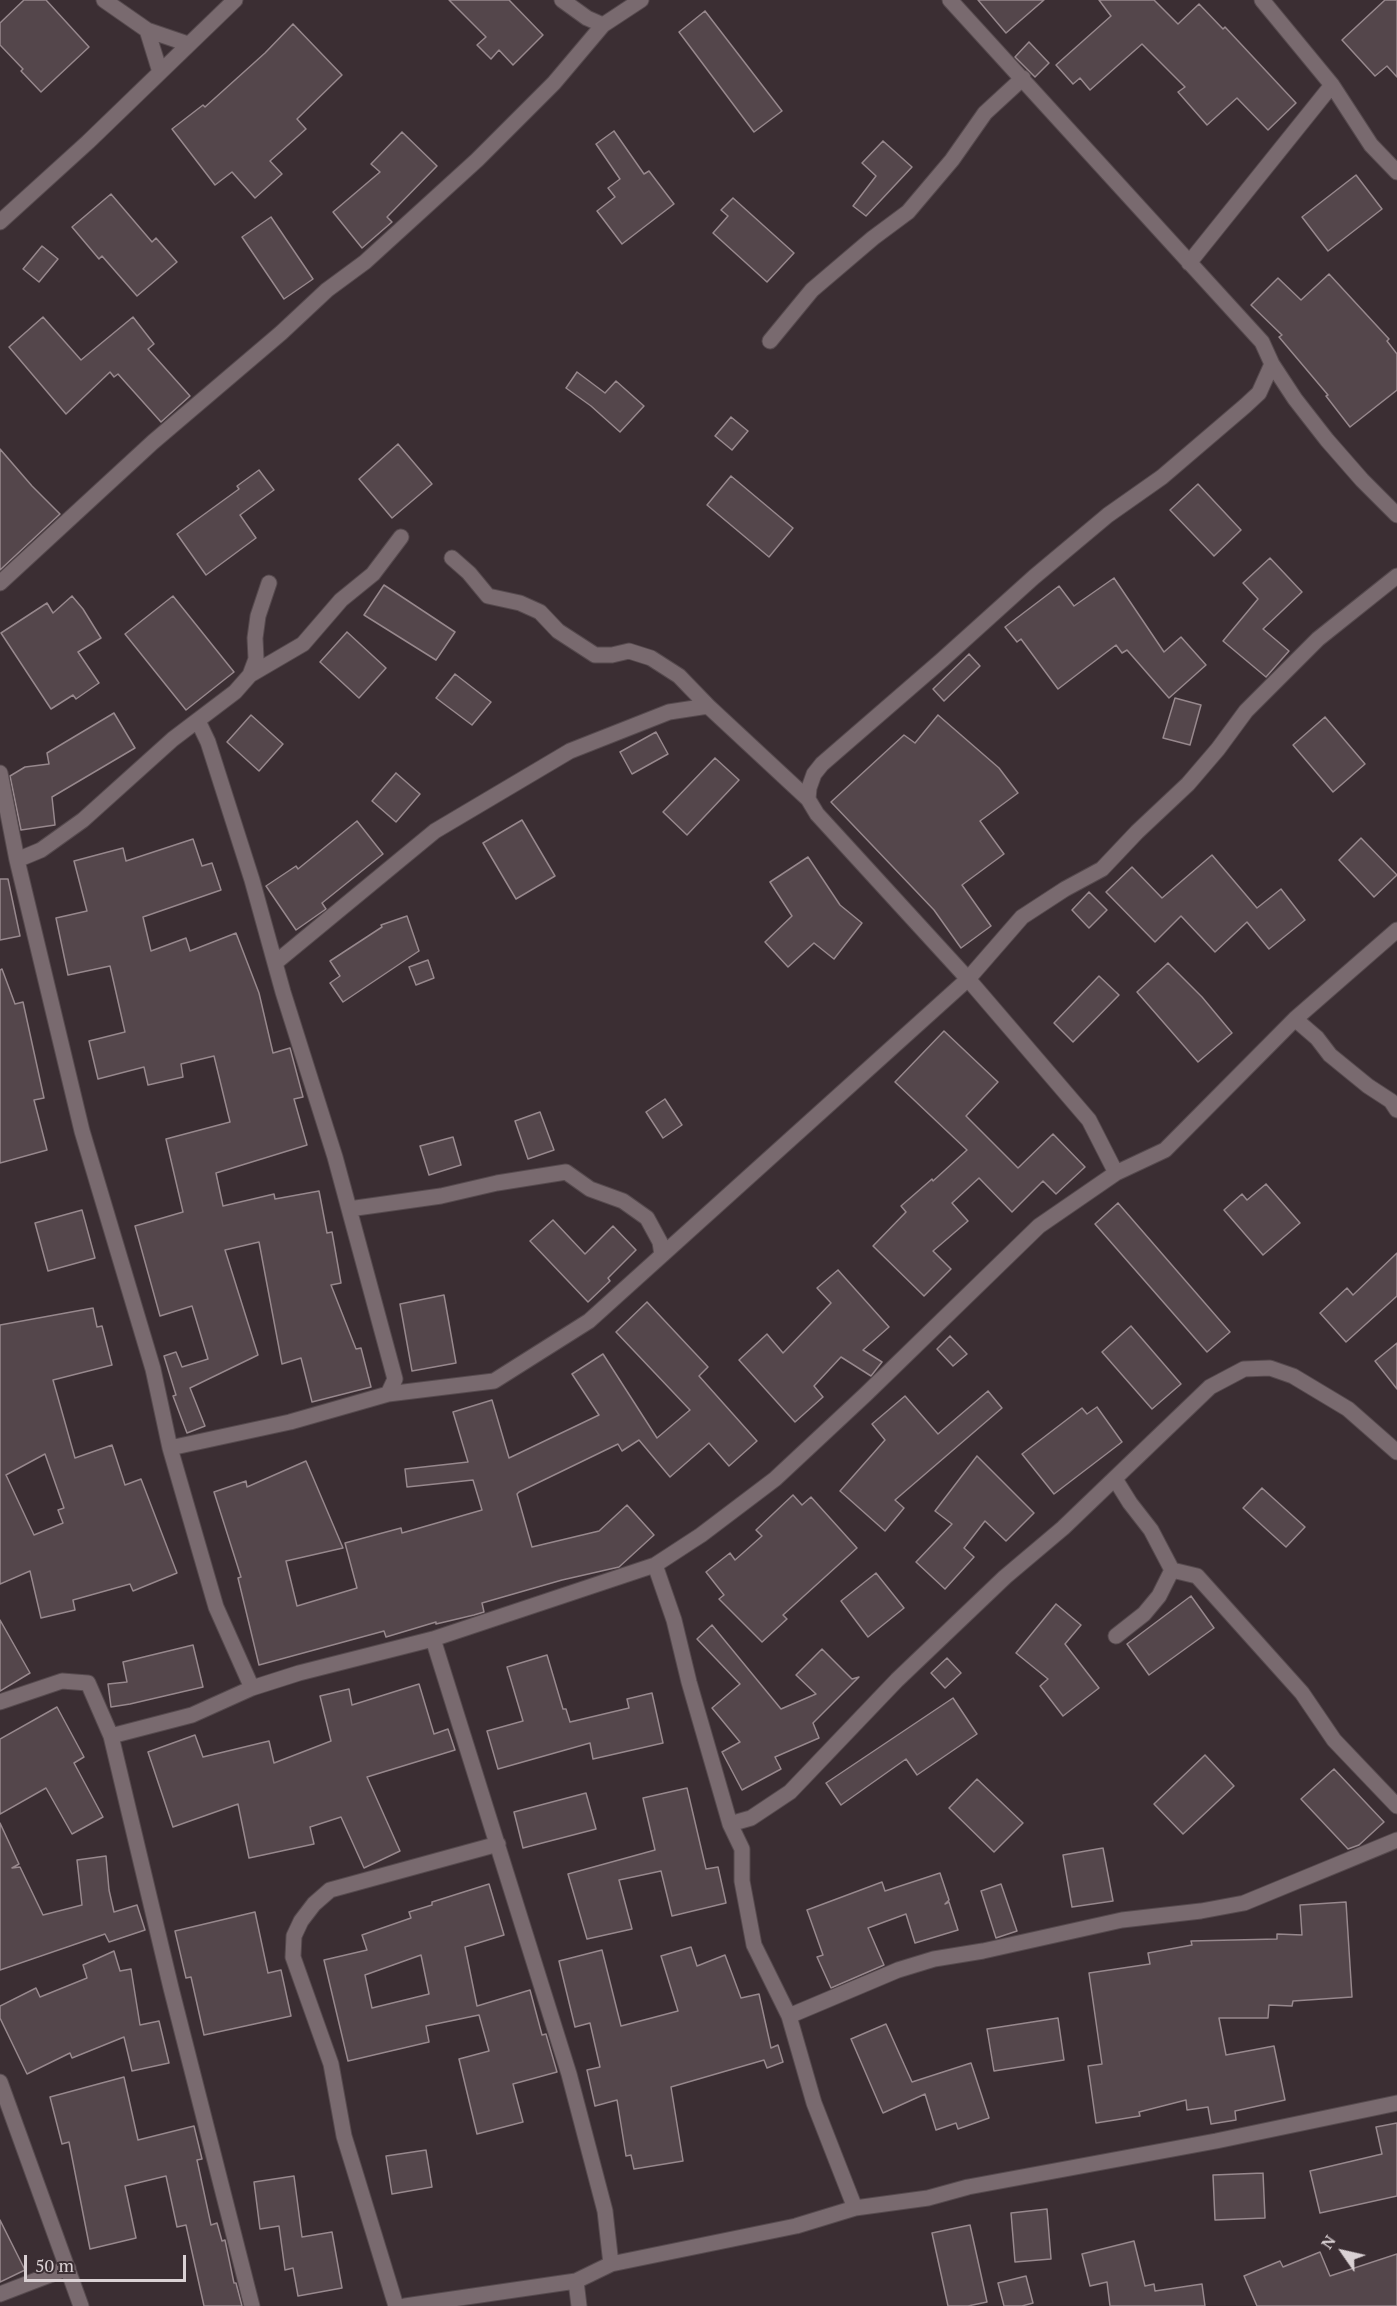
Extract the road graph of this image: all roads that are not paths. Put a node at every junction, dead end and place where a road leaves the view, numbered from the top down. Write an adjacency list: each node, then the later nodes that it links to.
1 (104, 0): 8 (street)
2 (235, 0): 9 (street)
3 (562, 0): 7 (street)
4 (641, 0): 7 (street)
5 (950, 0): 11 (street)
6 (1262, 0): 12 (street)
7 (603, 25): 22 (street)
8 (147, 30): 9 (street); 10 (street)
9 (188, 44): 10 (street)
10 (160, 72): 14 (street)
11 (1023, 78): 15 (street); 16 (street)
12 (1332, 84): 13 (street); 15 (street)
13 (1397, 172)
14 (0, 222)
15 (1189, 263): 17 (street)
16 (770, 341)
17 (1272, 364): 18 (street); 28 (street)
18 (1397, 515)
19 (401, 537): 24 (street)
20 (452, 558): 25 (street)
21 (1397, 576): 32 (street)
22 (0, 583)
23 (269, 583): 24 (street)
24 (250, 675): 26 (street)
25 (708, 706): 28 (street); 31 (street)
26 (198, 721): 29 (street); 31 (street)
27 (0, 773): 29 (street)
28 (808, 799): 32 (street)
29 (17, 860): 39 (street)
30 (1397, 930): 33 (street)
31 (275, 963): 36 (street)
32 (968, 979): 35 (street); 37 (street)
33 (1295, 1019): 34 (street); 35 (street)
34 (1397, 1110)
35 (1116, 1173): 42 (street)
36 (349, 1209): 37 (street); 38 (street)
37 (662, 1255): 38 (street)
38 (388, 1394): 39 (street)
39 (170, 1448): 46 (street)
40 (1397, 1452): 41 (street)
41 (1115, 1479): 43 (street); 50 (street)
42 (655, 1565): 45 (street); 50 (street)
43 (1172, 1570): 44 (street); 49 (street)
44 (1116, 1636)
45 (433, 1639): 46 (street); 52 (street)
46 (252, 1688): 48 (street)
47 (0, 1702): 48 (street)
48 (111, 1736): 62 (street)
49 (1397, 1806)
50 (730, 1824): 53 (street)
51 (1397, 1840): 53 (street)
52 (498, 1844): 57 (street); 63 (street)
53 (789, 2016): 56 (street)
54 (0, 2082): 58 (street)
55 (1397, 2103): 56 (street)
56 (855, 2208): 57 (street)
57 (611, 2264): 59 (street)
58 (68, 2268): 60 (street); 61 (street)
59 (576, 2281): 64 (street); 65 (street)
60 (0, 2294)
61 (81, 2306)
62 (252, 2306)
63 (396, 2306)
64 (405, 2306)
65 (579, 2306)

